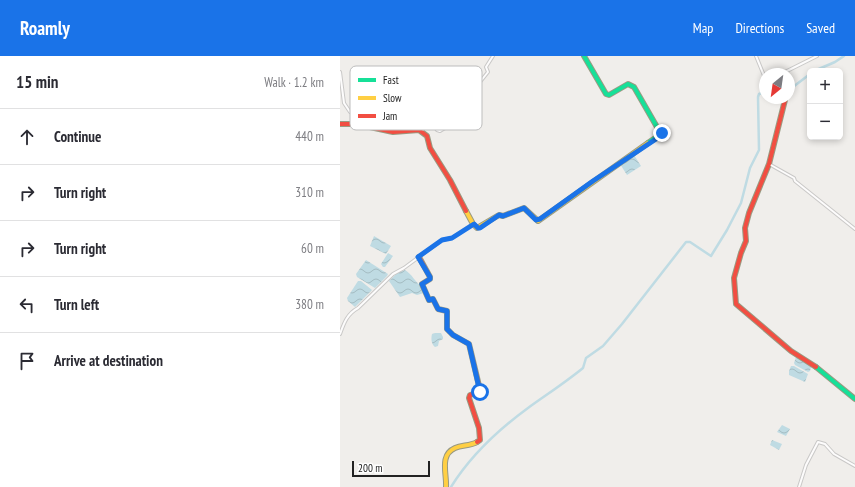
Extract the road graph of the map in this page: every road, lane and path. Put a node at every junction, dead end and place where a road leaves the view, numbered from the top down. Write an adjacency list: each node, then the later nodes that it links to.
1 (493, 56): 8 (street)
2 (584, 56): 16 (street)
3 (756, 56): 5 (street)
4 (817, 56): 6 (street)
5 (761, 68)
6 (793, 68)
7 (340, 72): 10 (street)
8 (482, 80)
9 (784, 104): 15 (street)
10 (350, 112)
11 (384, 130): 13 (street)
12 (419, 130): 14 (street)
13 (419, 130)
14 (422, 131): 16 (street)
15 (769, 164): 17 (street); 20 (street)
16 (474, 224): 18 (street)
17 (855, 229)
18 (418, 257): 19 (street); 22 (street)
19 (340, 334)
20 (855, 399)
21 (855, 466): 23 (street)
22 (446, 487)
23 (799, 487)

